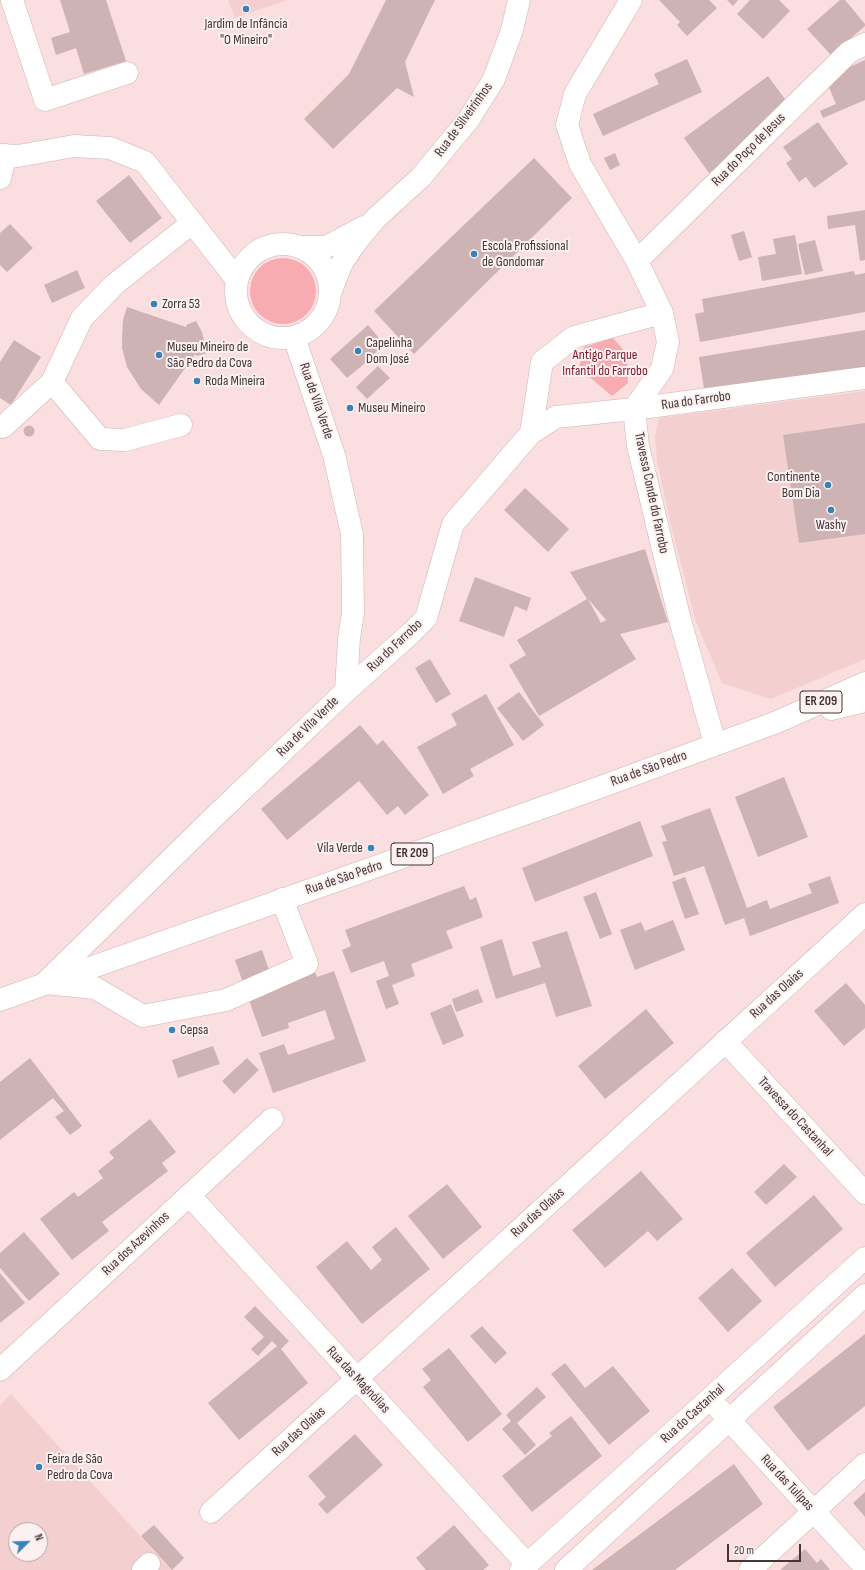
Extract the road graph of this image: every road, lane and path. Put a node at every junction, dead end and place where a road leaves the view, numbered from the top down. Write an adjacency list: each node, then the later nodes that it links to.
1 (12, 0): 5 (street)
2 (519, 0): 8 (street, Rua de Silveirinhos)
3 (631, 0): 11 (street)
4 (865, 44): 11 (street, Rua do Poço de Jesus)
5 (127, 73)
6 (3, 155): 7 (street); 9 (street)
7 (0, 178)
8 (375, 219): 10 (street, Rua de Silveirinhos); 13 (street, Rua de Silveirinhos)
9 (192, 223): 12 (street); 17 (street)
10 (300, 247): 12 (street); 13 (street)
11 (637, 261): 14 (street)
12 (237, 280): 15 (street)
13 (330, 293): 15 (street)
14 (662, 313): 18 (street); 21 (street)
15 (294, 337): 23 (street, Rua de Vila Verde)
16 (865, 378): 18 (street, Rua do Farrobo)
17 (52, 382): 19 (street); 20 (street)
18 (634, 409): 21 (street, Rua do Farrobo); 26 (street, Travessa Conde do Farrobo)
19 (181, 425)
20 (3, 427)
21 (531, 433): 23 (street, Rua do Farrobo)
22 (865, 683): 25 (street, Rua de São Pedro / ER 209)
23 (346, 691): 29 (street, Rua de Vila Verde)
24 (865, 701): 25 (street, Rua de São Pedro / ER 209)
25 (777, 722): 26 (street, Rua de São Pedro / ER 209)
26 (716, 744): 27 (street, Rua de São Pedro / ER 209)
27 (282, 899): 29 (street, Rua de São Pedro / ER 209); 29 (street)
28 (865, 914): 31 (street, Rua das Olaias)
29 (44, 983): 30 (street, Rua de São Pedro)
30 (0, 1000)
31 (725, 1041): 33 (street, Travessa do Castanhal); 38 (street, Rua das Olaias)
32 (272, 1119): 34 (street, Rua dos Azevinhos)
33 (865, 1193)
34 (189, 1195): 37 (street, Rua dos Azevinhos); 38 (street, Rua das Magnólias)
35 (865, 1258): 39 (street, Rua do Castanhal)
36 (865, 1295): 40 (street, Rua do Castanhal)
37 (0, 1370)
38 (357, 1378): 43 (street, Rua das Olaias); 44 (street, Rua das Magnólias)
39 (709, 1399): 40 (street, Rua das Tulipas); 44 (street, Rua do Castanhal)
40 (730, 1420): 42 (street, Rua das Tulipas); 46 (street, Rua do Castanhal)
41 (865, 1464): 42 (street)
42 (813, 1511): 45 (street, Rua das Tulipas); 47 (street)
43 (211, 1512)
44 (524, 1567)
45 (865, 1567)
46 (566, 1570)
47 (750, 1570)

